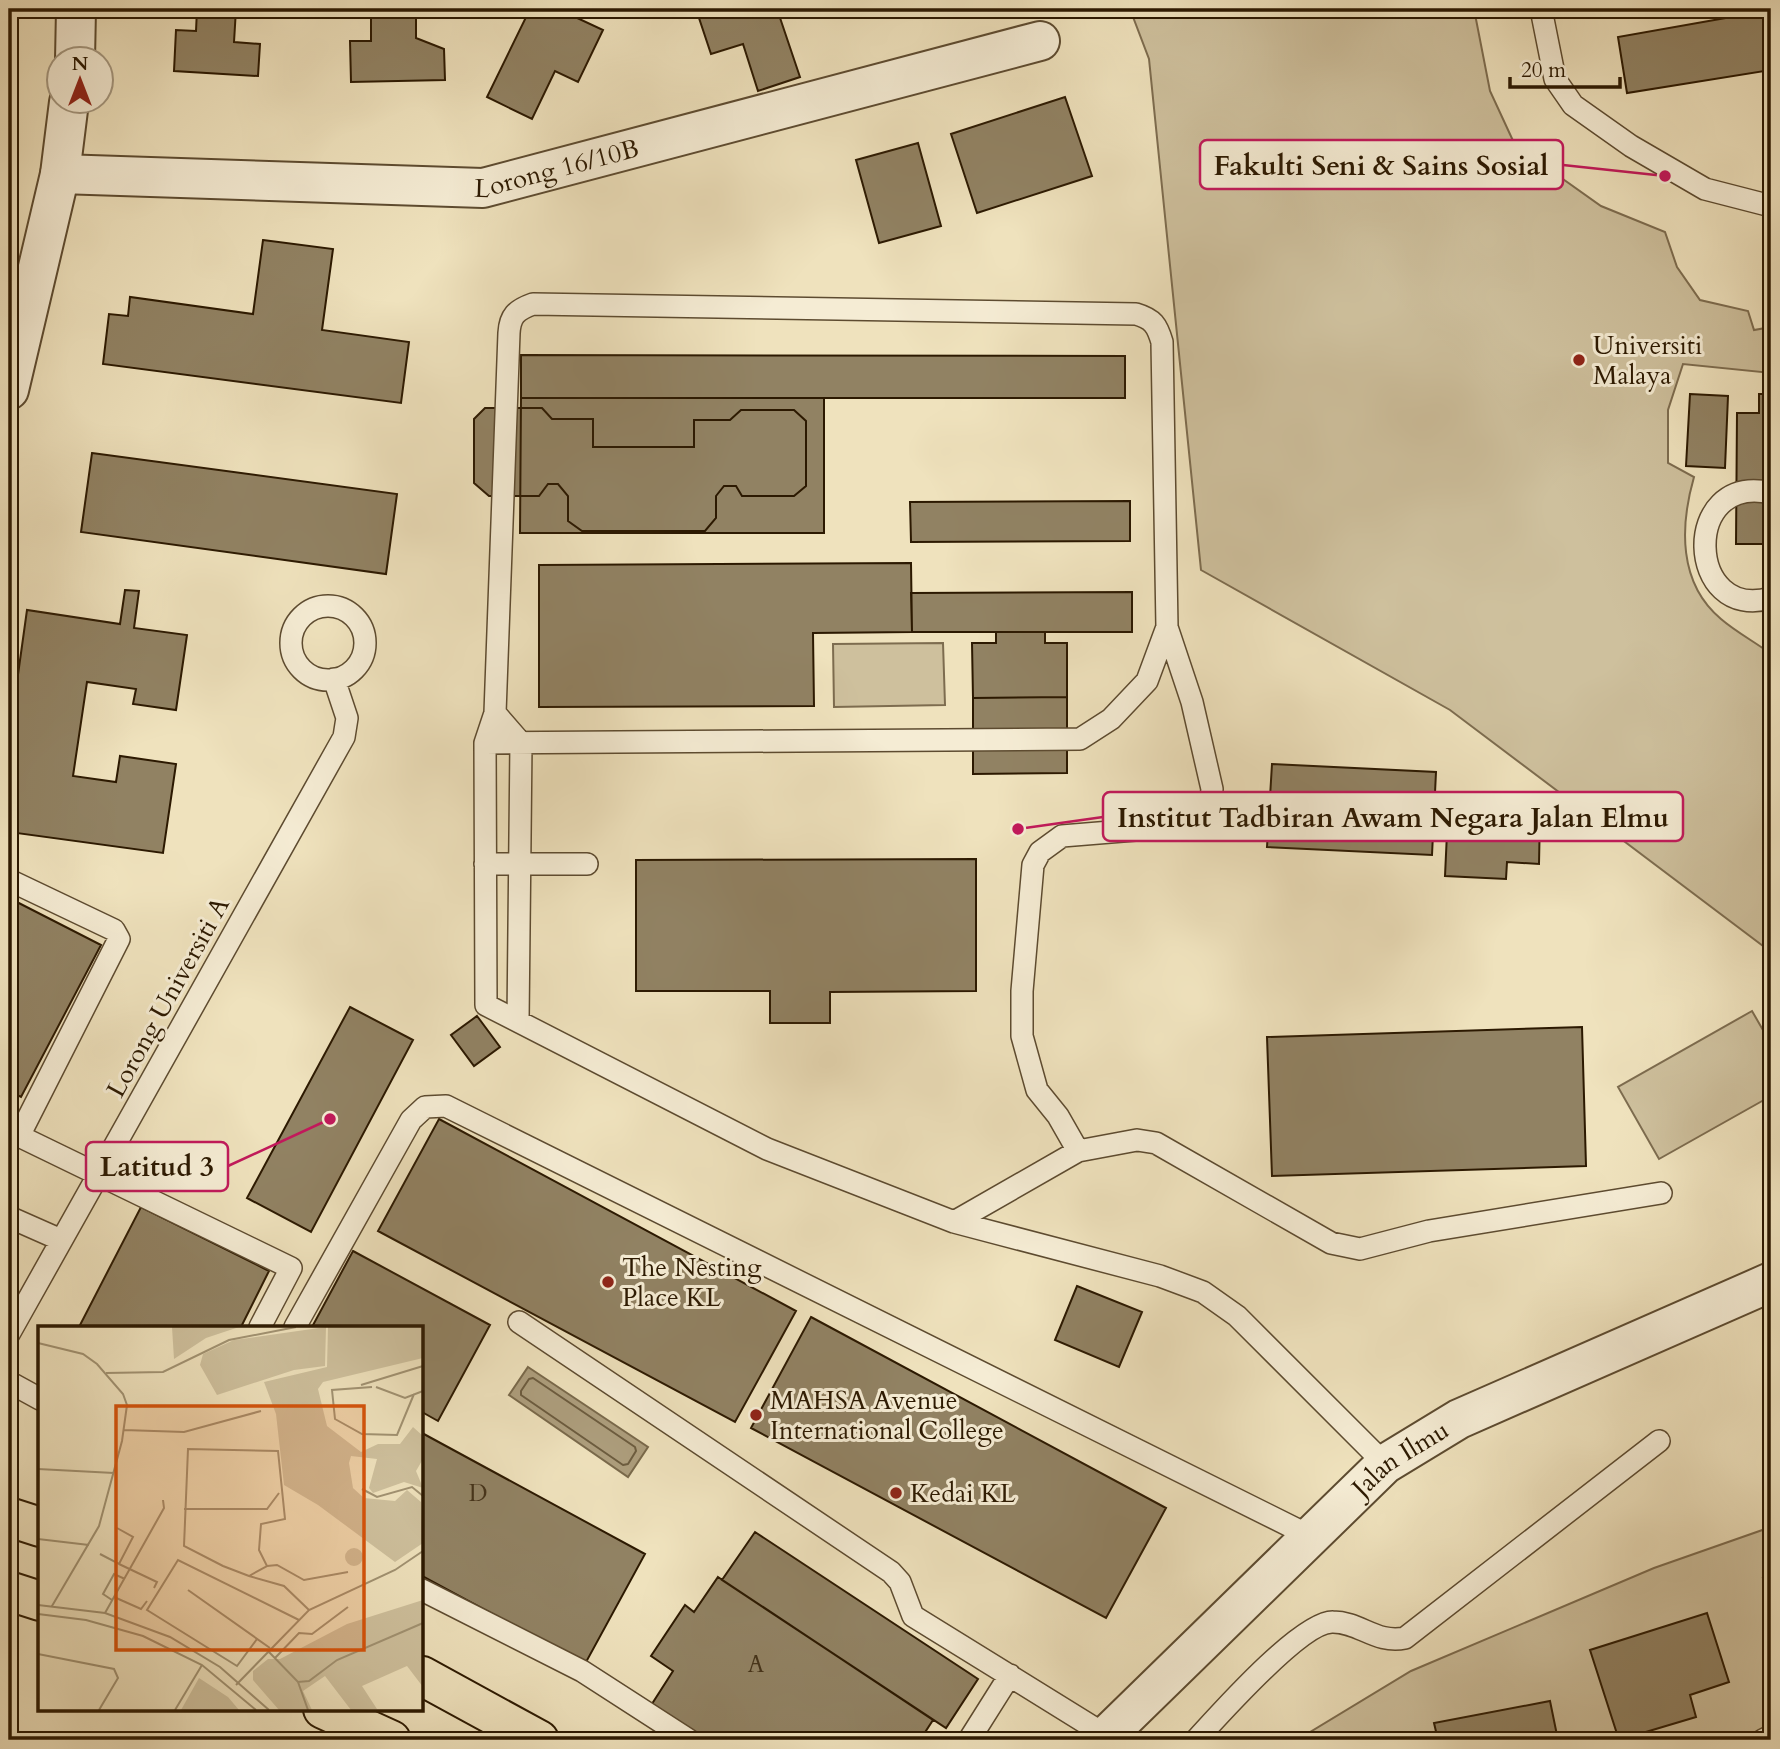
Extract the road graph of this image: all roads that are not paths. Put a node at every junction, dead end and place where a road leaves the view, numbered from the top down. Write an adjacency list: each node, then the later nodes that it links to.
1 (76, 9): 4 (street)
2 (1541, 9): 7 (lane)
3 (1040, 41): 6 (street, Lorong 16/10B)
4 (75, 46)
5 (67, 116): 6 (street)
6 (60, 174): 8 (street)
7 (1771, 206)
8 (9, 390)
9 (1771, 493): 10 (lane)
10 (1768, 604)
11 (1167, 627): 13 (lane); 15 (lane); 22 (lane)
12 (334, 679): 23 (lane, Lorong Universiti A)
13 (495, 713): 14 (lane); 15 (lane)
14 (485, 743): 15 (lane); 16 (lane)
15 (521, 743): 17 (lane)
16 (485, 864): 17 (lane); 20 (lane)
17 (520, 864): 18 (lane); 20 (lane)
18 (587, 864)
19 (9, 880): 21 (lane)
20 (518, 1021): 26 (lane)
21 (14, 1133): 23 (lane)
22 (1078, 1151): 24 (lane); 26 (lane)
23 (101, 1174): 27 (lane, Lorong Universiti A); 30 (lane)
24 (1661, 1193)
25 (9, 1217): 27 (lane)
26 (954, 1222): 36 (lane)
27 (61, 1240): 32 (lane, Lorong Universiti A)
28 (1771, 1282): 36 (street, Jalan Ilmu)
29 (519, 1322): 43 (lane)
30 (261, 1326)
31 (296, 1326): 39 (lane)
32 (9, 1334)
33 (9, 1382): 34 (lane)
34 (38, 1398)
35 (1659, 1441): 52 (lane)
36 (1385, 1464): 39 (street, Jalan Ilmu)
37 (9, 1517): 38 (main road)
38 (38, 1526)
39 (1310, 1536): 47 (street, Jalan Ilmu)
40 (9, 1591): 42 (main road)
41 (424, 1591): 50 (lane)
42 (38, 1600)
43 (1010, 1675): 47 (lane); 51 (lane)
44 (424, 1677): 49 (main road)
45 (325, 1710): 48 (main road)
46 (1771, 1737): 53 (lane)
47 (1104, 1738)
48 (391, 1740)
49 (539, 1740)
50 (689, 1740)
51 (968, 1740)
52 (1196, 1740)
53 (1763, 1740)

